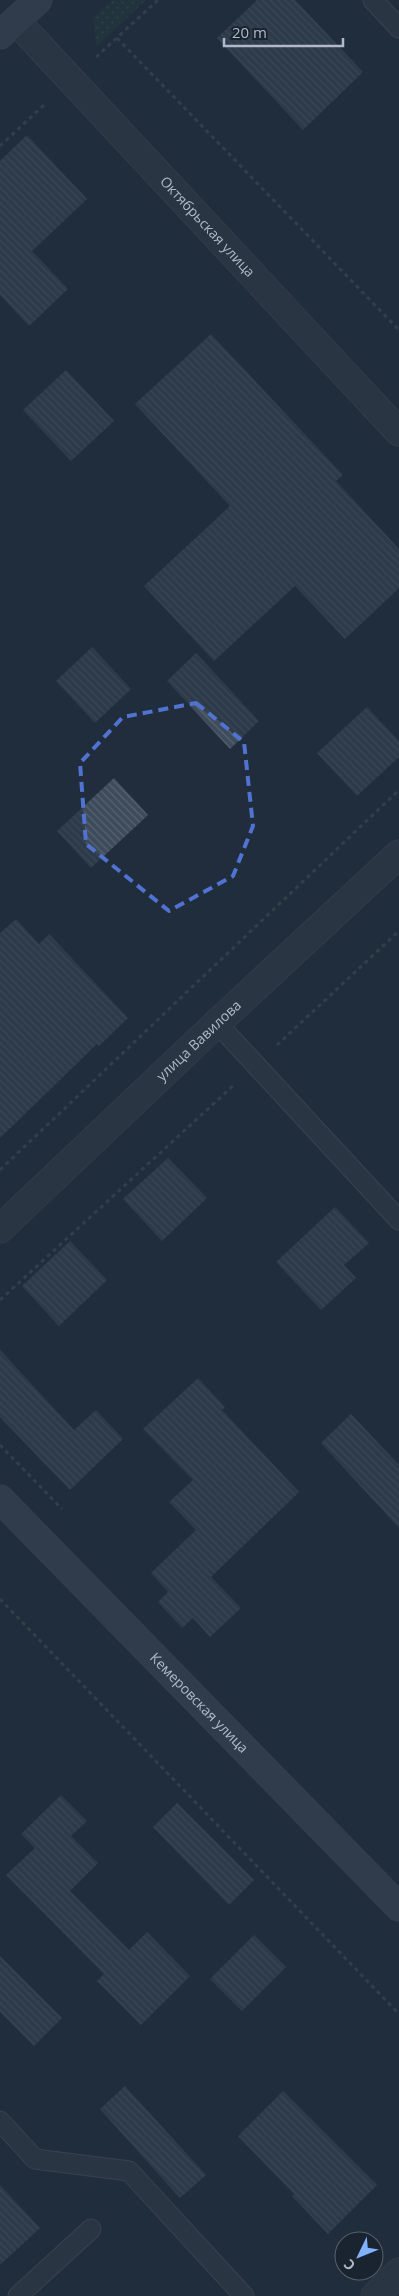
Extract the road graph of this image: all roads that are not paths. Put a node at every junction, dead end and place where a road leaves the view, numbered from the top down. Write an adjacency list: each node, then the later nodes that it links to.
1 (38, 0): 3 (main road)
2 (373, 0): 4 (lane)
3 (8, 28): 5 (street, Октябрьская улица)
4 (399, 28)
5 (399, 432)
6 (399, 854): 7 (street, улица Вавилова)
7 (217, 1023): 8 (lane); 9 (street, улица Вавилова)
8 (399, 1220)
9 (0, 1229)
10 (0, 1500): 11 (main road, Кемеровская улица)
11 (399, 1907)
12 (0, 2121): 16 (lane)
13 (91, 2229): 15 (lane)
14 (399, 2272): 17 (street)
15 (18, 2296)
16 (244, 2296)
17 (375, 2296)

